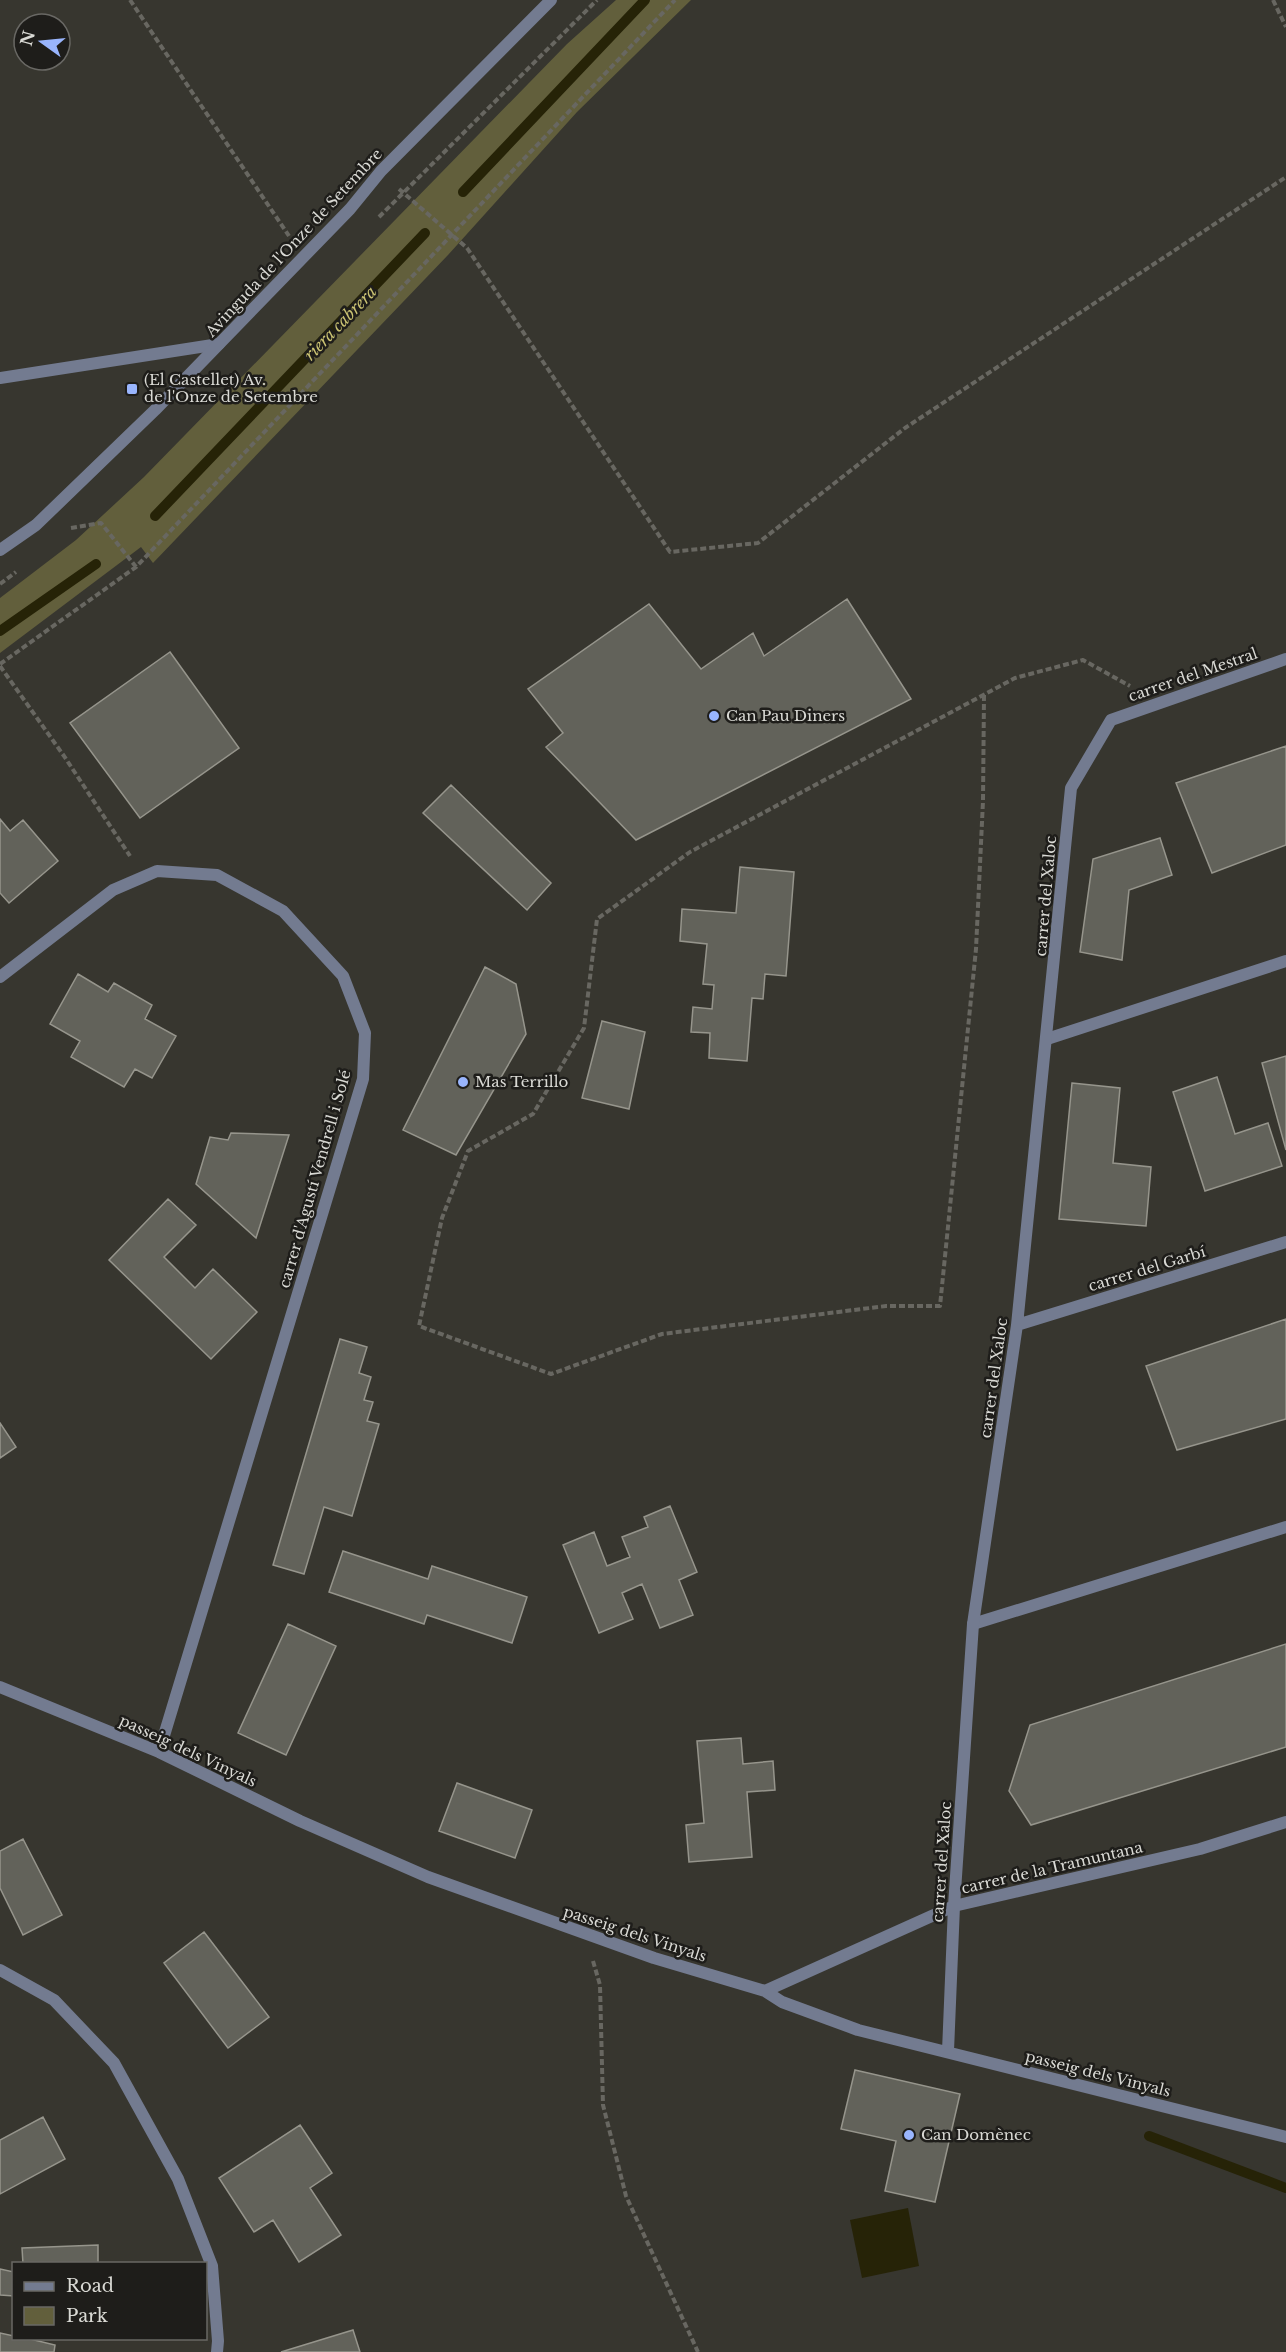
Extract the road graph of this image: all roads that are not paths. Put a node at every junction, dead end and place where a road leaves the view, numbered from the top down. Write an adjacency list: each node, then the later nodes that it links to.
1 (551, 0): 2 (street, Avinguda de l'Onze de Setembre)
2 (219, 344): 3 (street); 4 (street, Avinguda de l'Onze de Setembre)
3 (0, 378)
4 (0, 550)
5 (1286, 659): 6 (street, carrer del Mestral)
6 (1111, 720): 9 (street, carrer del Xaloc)
7 (1286, 961): 9 (street)
8 (0, 977): 15 (street, carrer d'Agustí Vendrell i Solé)
9 (1047, 1039): 11 (street, carrer del Xaloc)
10 (1286, 1242): 11 (street, carrer del Garbí)
11 (1017, 1325): 13 (street, carrer del Xaloc)
12 (1286, 1527): 13 (street)
13 (973, 1624): 17 (street, carrer del Xaloc)
14 (0, 1687): 15 (street, passeig dels Vinyals)
15 (159, 1752): 19 (street, passeig dels Vinyals)
16 (1286, 1822): 17 (street, carrer de la Tramuntana)
17 (954, 1906): 19 (street, carrer de la Tramuntana); 20 (street, carrer del Xaloc)
18 (0, 1970): 22 (street)
19 (765, 1991): 20 (street, passeig dels Vinyals)
20 (948, 2051): 21 (street, passeig dels Vinyals)
21 (1286, 2137)
22 (217, 2352)

